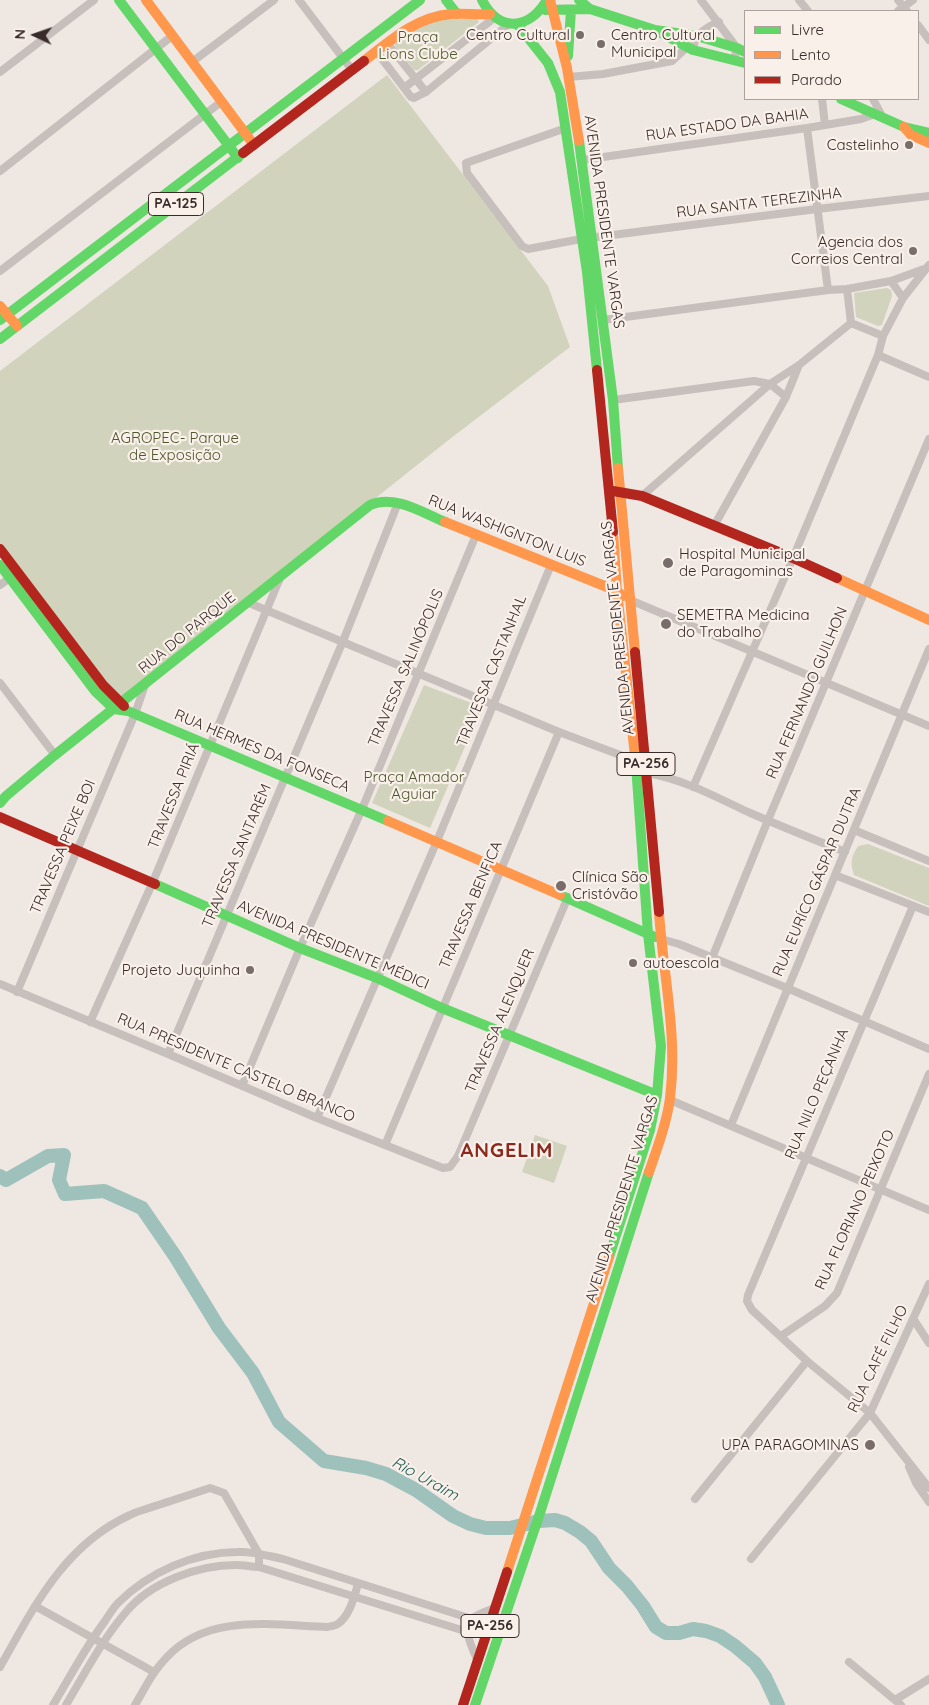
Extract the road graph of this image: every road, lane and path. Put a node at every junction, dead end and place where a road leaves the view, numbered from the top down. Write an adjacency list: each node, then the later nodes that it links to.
1 (94, 0): 37 (street)
2 (119, 0): 29 (main road)
3 (146, 0): 24 (main road)
4 (274, 0): 34 (street)
5 (300, 0): 32 (street)
6 (420, 0): 32 (main road, PA-125)
7 (446, 0): 18 (main road)
8 (482, 0): 19 (main road)
9 (579, 0): 15 (main road)
10 (701, 0): 20 (street)
11 (799, 0): 17 (street)
12 (913, 0): 14 (street)
13 (547, 5): 16 (main road); 21 (main road); 38 (main road, AVENIDA PRESIDENTE VARGAS / PA-256)
14 (902, 7)
15 (590, 9): 16 (main road); 23 (main road)
16 (571, 10): 38 (main road)
17 (807, 10)
18 (457, 14): 19 (main road, PA-125 / PA-125); 27 (main road, PA-125 / PA-125)
19 (492, 16): 21 (main road, PA-125); 39 (street)
20 (719, 22): 25 (street); 30 (street)
21 (513, 24): 41 (street); 50 (main road, AVENIDA PRESIDENTE VARGAS / PA-256)
22 (919, 27): 26 (street)
23 (655, 30): 25 (main road); 28 (main road)
24 (172, 36): 29 (street); 34 (main road)
25 (697, 36): 28 (street); 30 (main road)
26 (929, 40)
27 (387, 43): 31 (main road, PA-125 / PA-125); 39 (street)
28 (690, 48): 33 (main road); 38 (street)
29 (157, 49): 46 (main road); 59 (street)
30 (741, 50): 33 (street)
31 (376, 51): 36 (main road, PA-125 / PA-125); 40 (street)
32 (343, 58): 36 (street); 52 (main road, PA-125)
33 (734, 60): 35 (main road)
34 (192, 62): 45 (main road)
35 (744, 63)
36 (352, 70): 55 (main road, PA-125 / PA-125)
37 (0, 72)
38 (568, 73): 58 (main road, AVENIDA PRESIDENTE VARGAS / PA-256)
39 (415, 79): 40 (street); 41 (street)
40 (404, 88): 41 (street)
41 (426, 92)
42 (822, 100): 48 (street)
43 (843, 100): 47 (main road)
44 (873, 100): 47 (street)
45 (221, 102): 46 (street); 52 (main road)
46 (206, 114): 56 (main road); 67 (street)
47 (879, 116): 48 (street, RUA ESTADO DA BAHIA); 49 (main road)
48 (825, 125): 51 (street, RUA ESTADO DA BAHIA)
49 (904, 127): 53 (main road); 54 (main road)
50 (566, 128): 63 (main road, AVENIDA PRESIDENTE VARGAS / PA-256); 63 (street, RUA SANTA TEREZINHA)
51 (807, 128): 58 (street, RUA ESTADO DA BAHIA); 61 (street)
52 (245, 133): 55 (main road); 56 (main road, PA-125)
53 (929, 133)
54 (929, 143)
55 (254, 145): 57 (main road, PA-125 / PA-125)
56 (229, 146): 57 (main road); 62 (main road, PA-125)
57 (238, 158): 65 (main road, PA-125 / PA-125)
58 (582, 160): 64 (main road, AVENIDA PRESIDENTE VARGAS / PA-256)
59 (0, 171)
60 (929, 196): 61 (street, RUA SANTA TEREZINHA)
61 (817, 209): 64 (street, RUA SANTA TEREZINHA); 72 (street)
62 (119, 228): 65 (main road); 68 (main road, PA-125)
63 (582, 239): 64 (street, RUA SANTA TEREZINHA); 88 (main road, AVENIDA PRESIDENTE VARGAS / PA-256)
64 (592, 239): 76 (main road, AVENIDA PRESIDENTE VARGAS / PA-256)
65 (128, 240): 70 (main road, PA-125 / PA-125)
66 (926, 267): 69 (street); 73 (street)
67 (0, 271)
68 (57, 277): 70 (main road); 75 (main road, PA-125)
69 (891, 281): 71 (street); 73 (street)
70 (65, 289): 78 (main road, PA-125 / PA-125)
71 (847, 289): 72 (street); 77 (street)
72 (828, 290): 76 (street)
73 (903, 298): 80 (street)
74 (0, 306): 75 (main road)
75 (4, 317): 78 (main road)
76 (603, 320): 86 (main road, AVENIDA PRESIDENTE VARGAS / PA-256)
77 (851, 323): 80 (street); 82 (street)
78 (16, 326): 79 (main road, PA-125 / PA-125)
79 (2, 334)
80 (883, 336): 81 (street)
81 (878, 355): 83 (street); 94 (street)
82 (800, 365): 84 (street); 85 (street)
83 (929, 377)
84 (770, 384): 85 (street); 86 (street); 89 (street)
85 (786, 397): 91 (street)
86 (614, 400): 88 (main road, AVENIDA PRESIDENTE VARGAS / PA-256)
87 (929, 439): 101 (street, RUA FERNANDO GUILHON)
88 (615, 491): 89 (main road); 100 (main road, AVENIDA PRESIDENTE VARGAS / PA-256); 102 (main road, AVENIDA PRESIDENTE VARGAS / PA-256)
89 (642, 496): 91 (main road)
90 (398, 503): 92 (main road, RUA WASHIGNTON LUIS); 98 (main road, RUA DO PARQUE); 106 (street, TRAVESSA SANTARÉM)
91 (714, 526): 94 (main road)
92 (476, 535): 96 (main road, RUA WASHIGNTON LUIS); 109 (street, TRAVESSA SALINÓPOLIS)
93 (0, 549): 97 (main road)
94 (793, 558): 101 (main road); 108 (street)
95 (0, 565): 97 (main road)
96 (551, 565): 100 (main road, RUA WASHIGNTON LUIS); 113 (street, TRAVESSA CASTANHAL)
97 (14, 575): 99 (street); 114 (main road)
98 (280, 578): 103 (main road, RUA DO PARQUE); 104 (street, TRAVESSA PIRIÁ)
99 (0, 585)
100 (617, 591): 102 (main road, RUA WASHIGNTON LUIS); 121 (main road, AVENIDA PRESIDENTE VARGAS / PA-256)
101 (865, 591): 105 (main road); 111 (street, RUA FERNANDO GUILHON)
102 (630, 600): 108 (street); 122 (main road, AVENIDA PRESIDENTE VARGAS / PA-256)
103 (249, 603): 104 (street); 112 (main road, RUA DO PARQUE)
104 (267, 611): 106 (street); 119 (street, TRAVESSA PIRIÁ)
105 (929, 620)
106 (342, 641): 109 (street); 123 (street, TRAVESSA SANTARÉM)
107 (929, 648): 116 (street, RUA EURÍCO GÁSPAR DUTRA)
108 (751, 651): 111 (street); 124 (street)
109 (419, 672): 113 (street); 126 (street, TRAVESSA SALINÓPOLIS)
110 (0, 682): 120 (street)
111 (827, 682): 116 (street); 128 (street, RUA FERNANDO GUILHON)
112 (145, 685): 114 (main road, RUA DO PARQUE); 115 (street, TRAVESSA PEIXE BOI)
113 (494, 704): 118 (street); 130 (street, TRAVESSA CASTANHAL)
114 (118, 706): 115 (main road); 120 (main road, RUA DO PARQUE)
115 (132, 713): 119 (main road, RUA HERMES DA FONSECA); 131 (street, TRAVESSA PEIXE BOI)
116 (902, 714): 117 (street); 129 (street, RUA EURÍCO GÁSPAR DUTRA)
117 (929, 726)
118 (559, 732): 121 (street); 134 (street, TRAVESSA BENFICA)
119 (209, 746): 123 (main road, RUA HERMES DA FONSECA); 136 (street, TRAVESSA PIRIÁ)
120 (55, 755): 125 (main road, RUA DO PARQUE)
121 (636, 762): 141 (main road, AVENIDA PRESIDENTE VARGAS / PA-256)
122 (647, 773): 124 (street); 142 (main road, AVENIDA PRESIDENTE VARGAS / PA-256)
123 (285, 777): 126 (main road, RUA HERMES DA FONSECA); 140 (street, TRAVESSA SANTARÉM)
124 (693, 787): 128 (street)
125 (0, 802)
126 (362, 809): 130 (main road, RUA HERMES DA FONSECA); 143 (street, TRAVESSA SALINÓPOLIS)
127 (0, 817): 131 (main road, AVENIDA PRESIDENTE MÉDICI)
128 (768, 820): 132 (street); 144 (street, RUA FERNANDO GUILHON)
129 (854, 830): 132 (street, RUA EURÍCO GÁSPAR DUTRA); 133 (street)
130 (437, 841): 134 (main road, RUA HERMES DA FONSECA); 145 (street, TRAVESSA CASTANHAL)
131 (76, 851): 136 (main road, AVENIDA PRESIDENTE MÉDICI); 148 (street, TRAVESSA PEIXE BOI)
132 (845, 852): 135 (street, RUA EURÍCO GÁSPAR DUTRA)
133 (929, 861)
134 (502, 869): 137 (main road, RUA HERMES DA FONSECA); 149 (street, TRAVESSA BENFICA)
135 (835, 875): 138 (street); 147 (street, RUA EURÍCO GÁSPAR DUTRA)
136 (152, 884): 140 (main road, AVENIDA PRESIDENTE MÉDICI); 151 (street, TRAVESSA PIRIÁ)
137 (568, 897): 141 (main road, RUA HERMES DA FONSECA); 152 (street, TRAVESSA ALENQUER)
138 (913, 906): 139 (street); 150 (street, RUA NILO PEÇANHA)
139 (929, 912)
140 (226, 916): 143 (main road, AVENIDA PRESIDENTE MÉDICI); 154 (street, TRAVESSA SANTARÉM)
141 (648, 934): 142 (main road, RUA HERMES DA FONSECA); 157 (main road, AVENIDA PRESIDENTE VARGAS / PA-256)
142 (661, 939): 144 (street); 158 (main road, AVENIDA PRESIDENTE VARGAS / PA-256)
143 (300, 948): 145 (main road, AVENIDA PRESIDENTE MÉDICI); 156 (street, TRAVESSA SALINÓPOLIS)
144 (712, 958): 147 (street)
145 (378, 978): 149 (main road, AVENIDA PRESIDENTE MÉDICI); 159 (street, TRAVESSA CASTANHAL)
146 (0, 984): 148 (street, RUA PRESIDENTE CASTELO BRANCO)
147 (788, 988): 150 (street); 160 (street, RUA EURÍCO GÁSPAR DUTRA)
148 (17, 992): 151 (street, RUA PRESIDENTE CASTELO BRANCO)
149 (442, 1008): 152 (main road, AVENIDA PRESIDENTE MÉDICI); 161 (street, TRAVESSA BENFICA)
150 (863, 1020): 153 (street); 163 (street, RUA NILO PEÇANHA)
151 (90, 1022): 154 (street, RUA PRESIDENTE CASTELO BRANCO)
152 (509, 1033): 157 (main road, AVENIDA PRESIDENTE MÉDICI); 162 (street, TRAVESSA ALENQUER)
153 (929, 1049)
154 (168, 1054): 156 (street, RUA PRESIDENTE CASTELO BRANCO)
155 (929, 1074): 164 (street, RUA FLORIANO PEIXOTO)
156 (242, 1086): 159 (street, RUA PRESIDENTE CASTELO BRANCO)
157 (657, 1095): 171 (main road, AVENIDA PRESIDENTE VARGAS / PA-256)
158 (670, 1100): 160 (street); 171 (main road, AVENIDA PRESIDENTE VARGAS / PA-256)
159 (318, 1118): 161 (street, RUA PRESIDENTE CASTELO BRANCO)
160 (731, 1125): 163 (street)
161 (385, 1145): 162 (street, RUA PRESIDENTE CASTELO BRANCO)
162 (458, 1156)
163 (805, 1157): 164 (street); 168 (street, RUA NILO PEÇANHA)
164 (880, 1190): 165 (street); 168 (street, RUA FLORIANO PEIXOTO)
165 (929, 1210)
166 (929, 1284): 167 (street, RUA CAFÉ FILHO)
167 (914, 1320): 169 (street); 173 (street, RUA CAFÉ FILHO)
168 (782, 1336): 170 (street)
169 (929, 1343)
170 (807, 1361): 173 (street); 175 (street)
171 (582, 1362): 172 (main road, AVENIDA PRESIDENTE VARGAS / PA-256)
172 (574, 1385): 184 (main road, AVENIDA PRESIDENTE VARGAS / PA-256); 200 (main road, AVENIDA PRESIDENTE VARGAS / PA-256)
173 (870, 1413): 174 (street); 178 (street, RUA CAFÉ FILHO)
174 (926, 1486): 176 (street)
175 (695, 1499)
176 (929, 1502)
177 (259, 1554): 179 (street); 180 (street); 183 (street); 188 (street)
178 (751, 1559)
179 (259, 1567): 181 (street); 189 (street)
180 (358, 1583): 181 (street); 182 (street)
181 (355, 1596): 185 (street); 193 (street)
182 (418, 1602): 185 (street); 186 (street)
183 (35, 1606): 188 (street); 192 (street)
184 (496, 1607): 186 (street); 190 (main road, PA-256)
185 (414, 1615): 187 (street)
186 (472, 1619): 187 (street)
187 (468, 1632): 190 (street)
188 (93, 1637): 189 (street); 196 (street)
189 (103, 1643): 193 (street); 197 (street)
190 (478, 1662): 199 (main road, PA-256)
191 (849, 1662): 195 (street)
192 (0, 1667)
193 (154, 1672): 198 (street)
194 (929, 1679): 195 (street)
195 (898, 1702)
196 (53, 1705)
197 (66, 1705)
198 (136, 1705)
199 (463, 1705)
200 (475, 1705)

